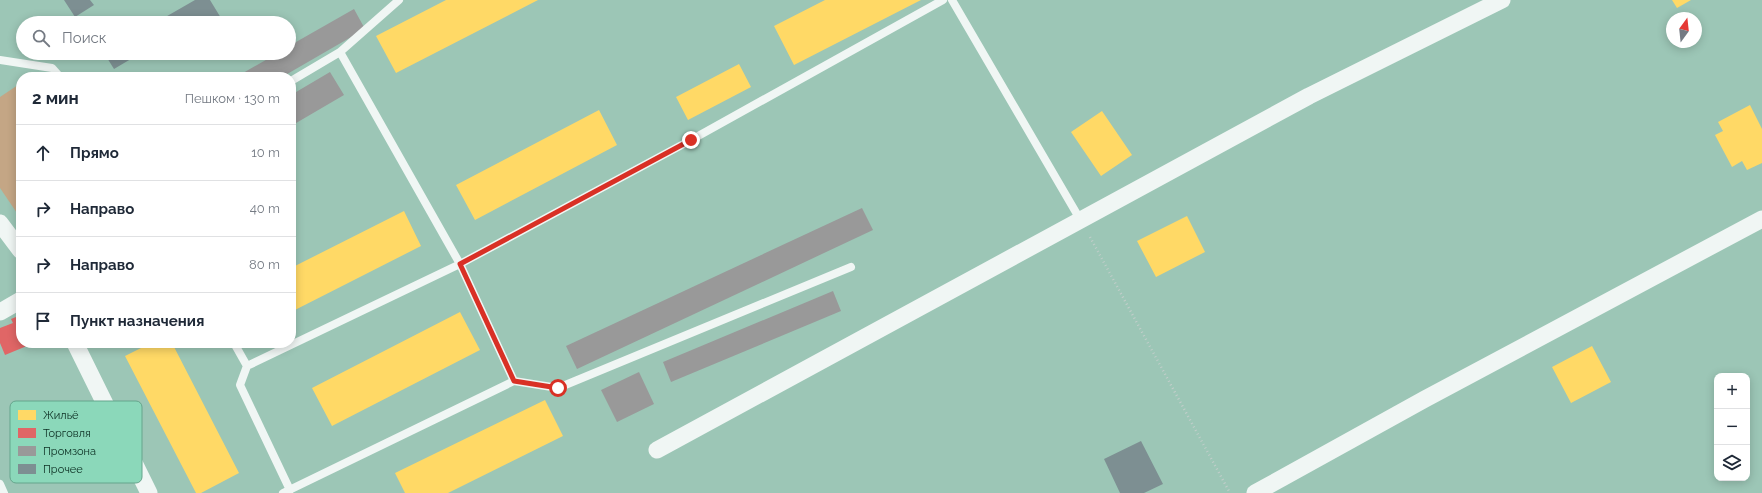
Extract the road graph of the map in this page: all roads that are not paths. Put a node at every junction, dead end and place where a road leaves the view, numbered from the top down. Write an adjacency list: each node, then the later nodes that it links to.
1 (399, 0): 5 (lane)
2 (943, 0): 13 (lane)
3 (952, 0): 10 (lane)
4 (1502, 0): 10 (street)
5 (340, 52): 8 (lane); 13 (lane)
6 (0, 60): 7 (lane)
7 (56, 72)
8 (296, 78)
9 (1762, 219): 32 (street)
10 (1081, 220): 26 (street)
11 (0, 223): 12 (street)
12 (16, 245)
13 (460, 264): 19 (lane); 24 (lane)
14 (851, 267): 24 (lane)
15 (0, 298): 16 (street)
16 (16, 301)
17 (16, 303): 18 (street)
18 (0, 312)
19 (296, 343)
20 (77, 348): 25 (street)
21 (237, 348): 23 (lane)
22 (285, 348): 23 (lane)
23 (247, 366): 29 (lane)
24 (514, 381): 29 (lane)
25 (104, 401)
26 (657, 450)
27 (142, 479): 31 (street)
28 (0, 484): 30 (lane)
29 (286, 492)
30 (4, 493)
31 (149, 493)
32 (1255, 493)

